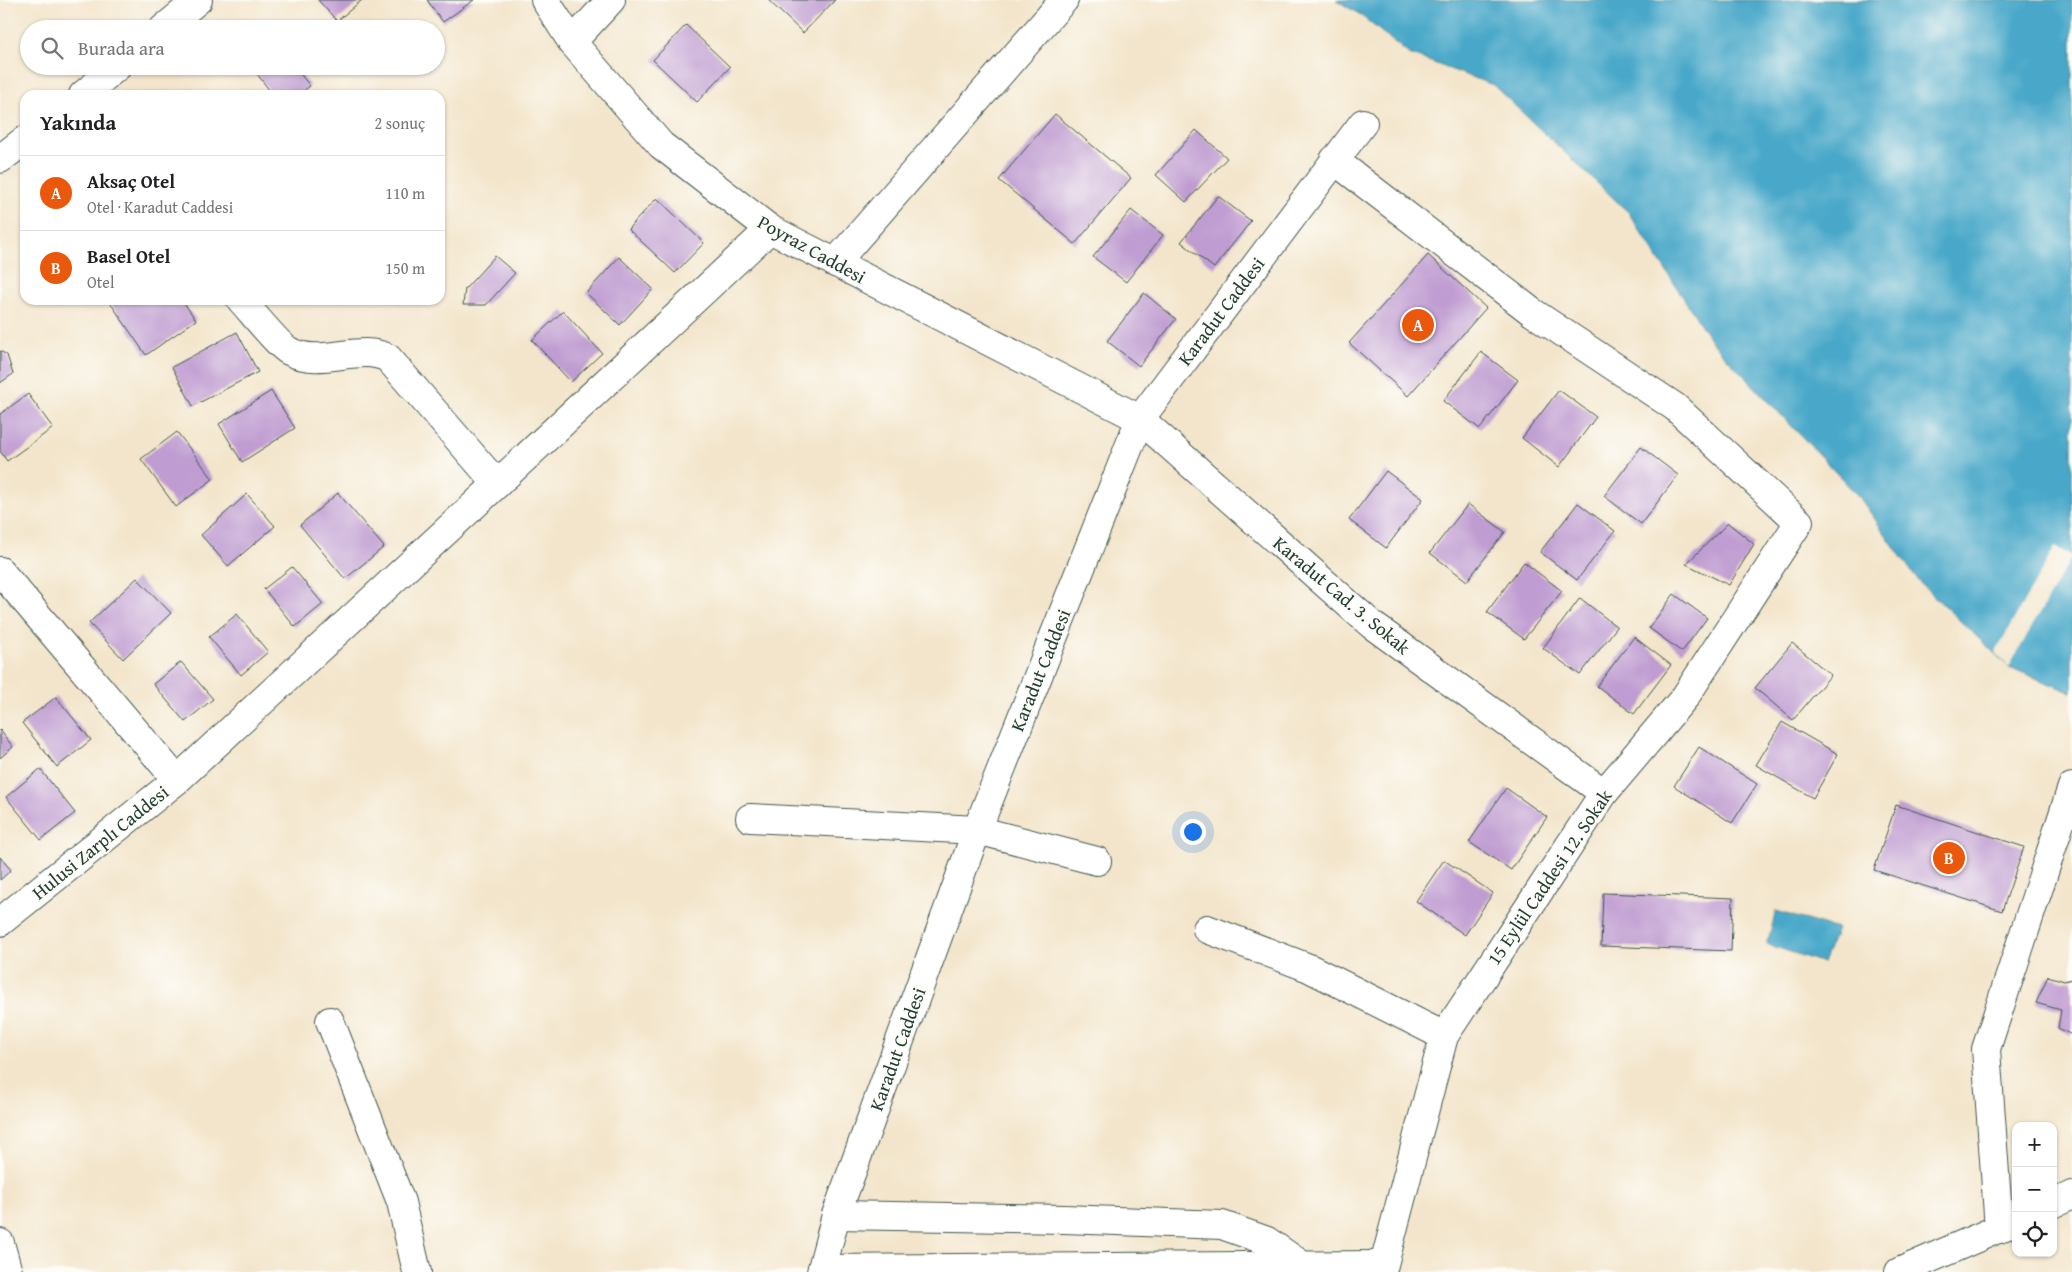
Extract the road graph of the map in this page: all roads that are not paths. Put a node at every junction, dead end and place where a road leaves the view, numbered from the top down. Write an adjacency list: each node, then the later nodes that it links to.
1 (198, 0): 5 (street)
2 (545, 0): 6 (street, Poyraz Caddesi)
3 (611, 0): 6 (street)
4 (1064, 0): 14 (street)
5 (174, 20)
6 (572, 42): 13 (street, Poyraz Caddesi)
7 (107, 75): 8 (street)
8 (89, 90)
9 (1363, 123): 12 (street, Karadut Caddesi)
10 (20, 144): 11 (street)
11 (0, 159)
12 (1334, 160): 16 (street, Karadut Caddesi); 21 (street, 15 Eylül Caddesi 12. Sokak)
13 (770, 229): 14 (street, Poyraz Caddesi); 17 (street, Hulusi Zarplı Caddesi)
14 (835, 264): 16 (street, Poyraz Caddesi)
15 (246, 305): 17 (street)
16 (1140, 420): 21 (street, Karadut Cad. 3. Sokak); 23 (street, Karadut Caddesi)
17 (497, 484): 19 (street, Hulusi Zarplı Caddesi)
18 (0, 571): 19 (street)
19 (177, 780): 25 (street, Hulusi Zarplı Caddesi)
20 (2072, 787): 32 (street)
21 (1604, 793): 28 (street, 15 Eylül Caddesi 12. Sokak)
22 (750, 818): 23 (street)
23 (977, 830): 24 (street); 31 (street, Karadut Caddesi)
24 (1097, 861)
25 (0, 922)
26 (1207, 929): 28 (street)
27 (330, 1021): 38 (street)
28 (1444, 1036): 35 (street, 15 Eylül Caddesi 12. Sokak)
29 (2072, 1195): 30 (street)
30 (2057, 1202)
31 (836, 1215): 34 (street); 36 (street, Karadut Caddesi)
32 (2007, 1225): 39 (street)
33 (0, 1243): 37 (street)
34 (1302, 1265): 35 (street); 36 (street)
35 (1382, 1268)
36 (822, 1271)
37 (8, 1272)
38 (417, 1272)
39 (1900, 1272)

